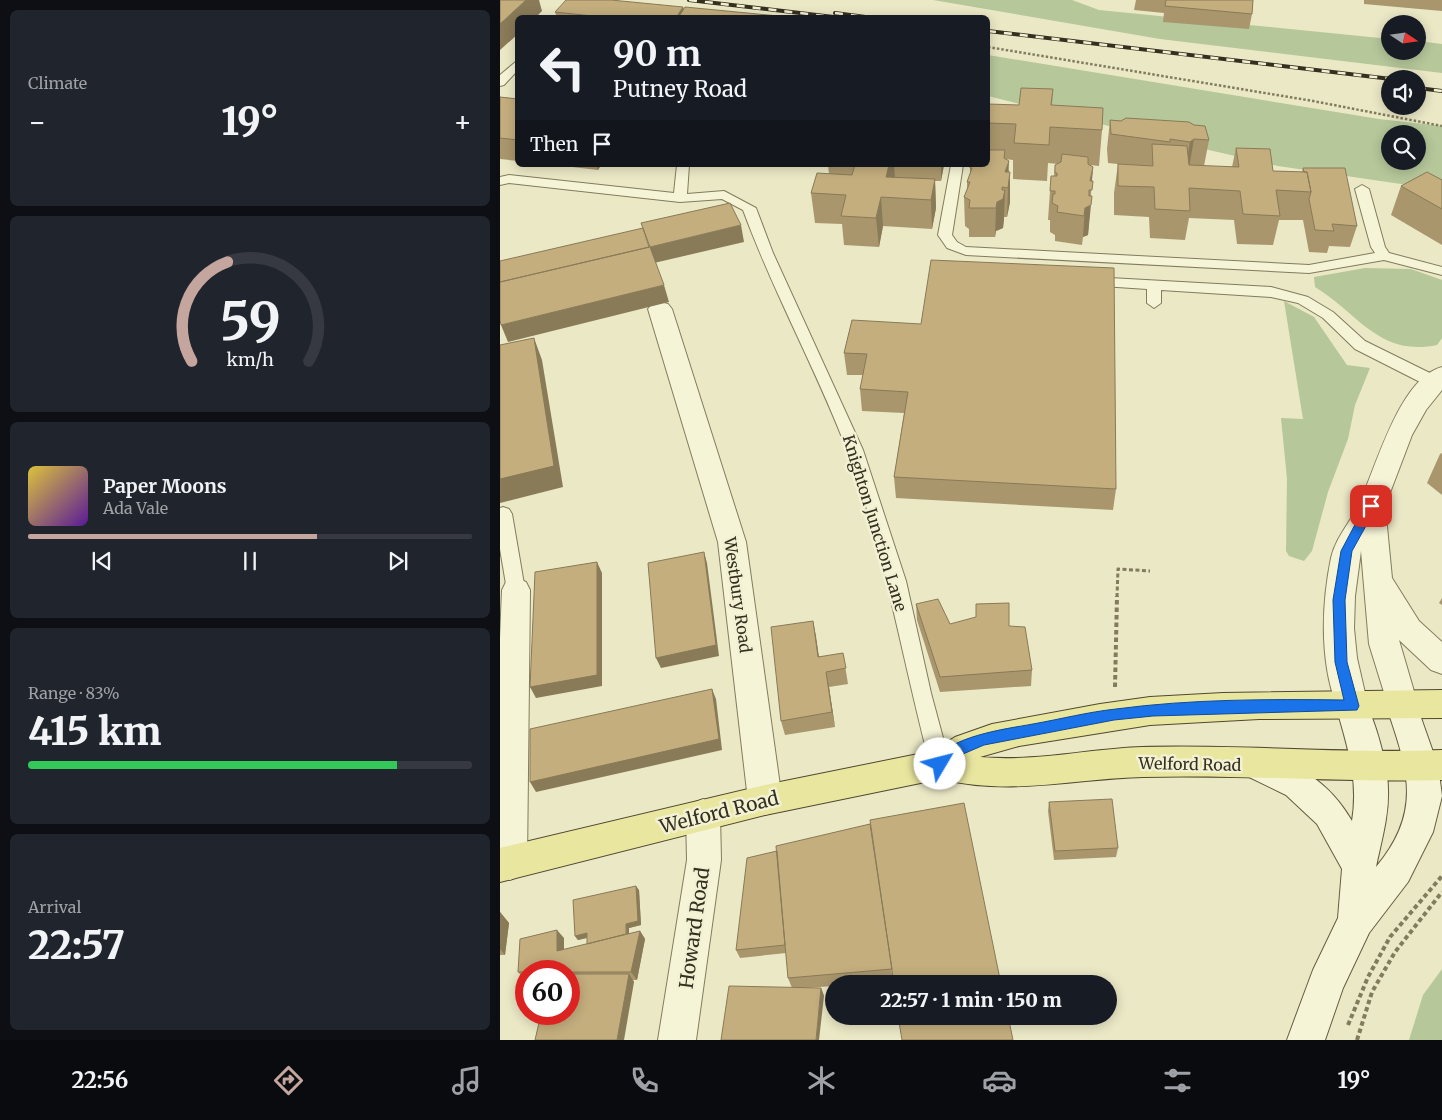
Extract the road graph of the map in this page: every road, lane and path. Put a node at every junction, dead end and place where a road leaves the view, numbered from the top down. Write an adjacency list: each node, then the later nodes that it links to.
1 (990, 46): 4 (path)
2 (515, 66): 3 (lane)
3 (500, 82)
4 (1442, 126)
5 (683, 167): 9 (lane)
6 (956, 167): 10 (lane)
7 (500, 181): 9 (lane)
8 (1362, 189): 10 (lane)
9 (680, 198): 27 (lane, Knighton Junction Lane)
10 (1384, 256): 11 (lane)
11 (1442, 271)
12 (1076, 281): 13 (lane)
13 (1154, 285): 14 (lane); 16 (lane)
14 (1154, 303)
15 (660, 309): 31 (street, Westbury Road)
16 (1438, 379): 17 (street)
17 (1371, 506): 20 (street); 25 (street)
18 (500, 514): 21 (lane)
19 (1150, 571): 26 (path)
20 (1379, 581): 22 (street); 24 (street)
21 (516, 590): 33 (street)
22 (1442, 661)
23 (1442, 704): 24 (main road, Welford Road)
24 (1402, 705): 25 (main road, Welford Road); 30 (street)
25 (1352, 706): 26 (main road, Welford Road); 29 (street)
26 (1114, 715): 27 (main road, Welford Road)
27 (940, 764): 28 (main road, Welford Road); 31 (main road, Welford Road)
28 (1256, 765): 29 (main road, Welford Road); 34 (street)
29 (1369, 766): 30 (main road, Welford Road); 34 (street)
30 (1432, 766): 37 (street)
31 (765, 800): 32 (main road, Welford Road)
32 (703, 816): 33 (main road, Welford Road); 39 (street, Howard Road)
33 (505, 864)
34 (1359, 868): 37 (street)
35 (1442, 876): 38 (path)
36 (1442, 892): 41 (path)
37 (1356, 920): 40 (street)
38 (1346, 1032)
39 (677, 1040)
40 (1306, 1040)
41 (1357, 1040)

